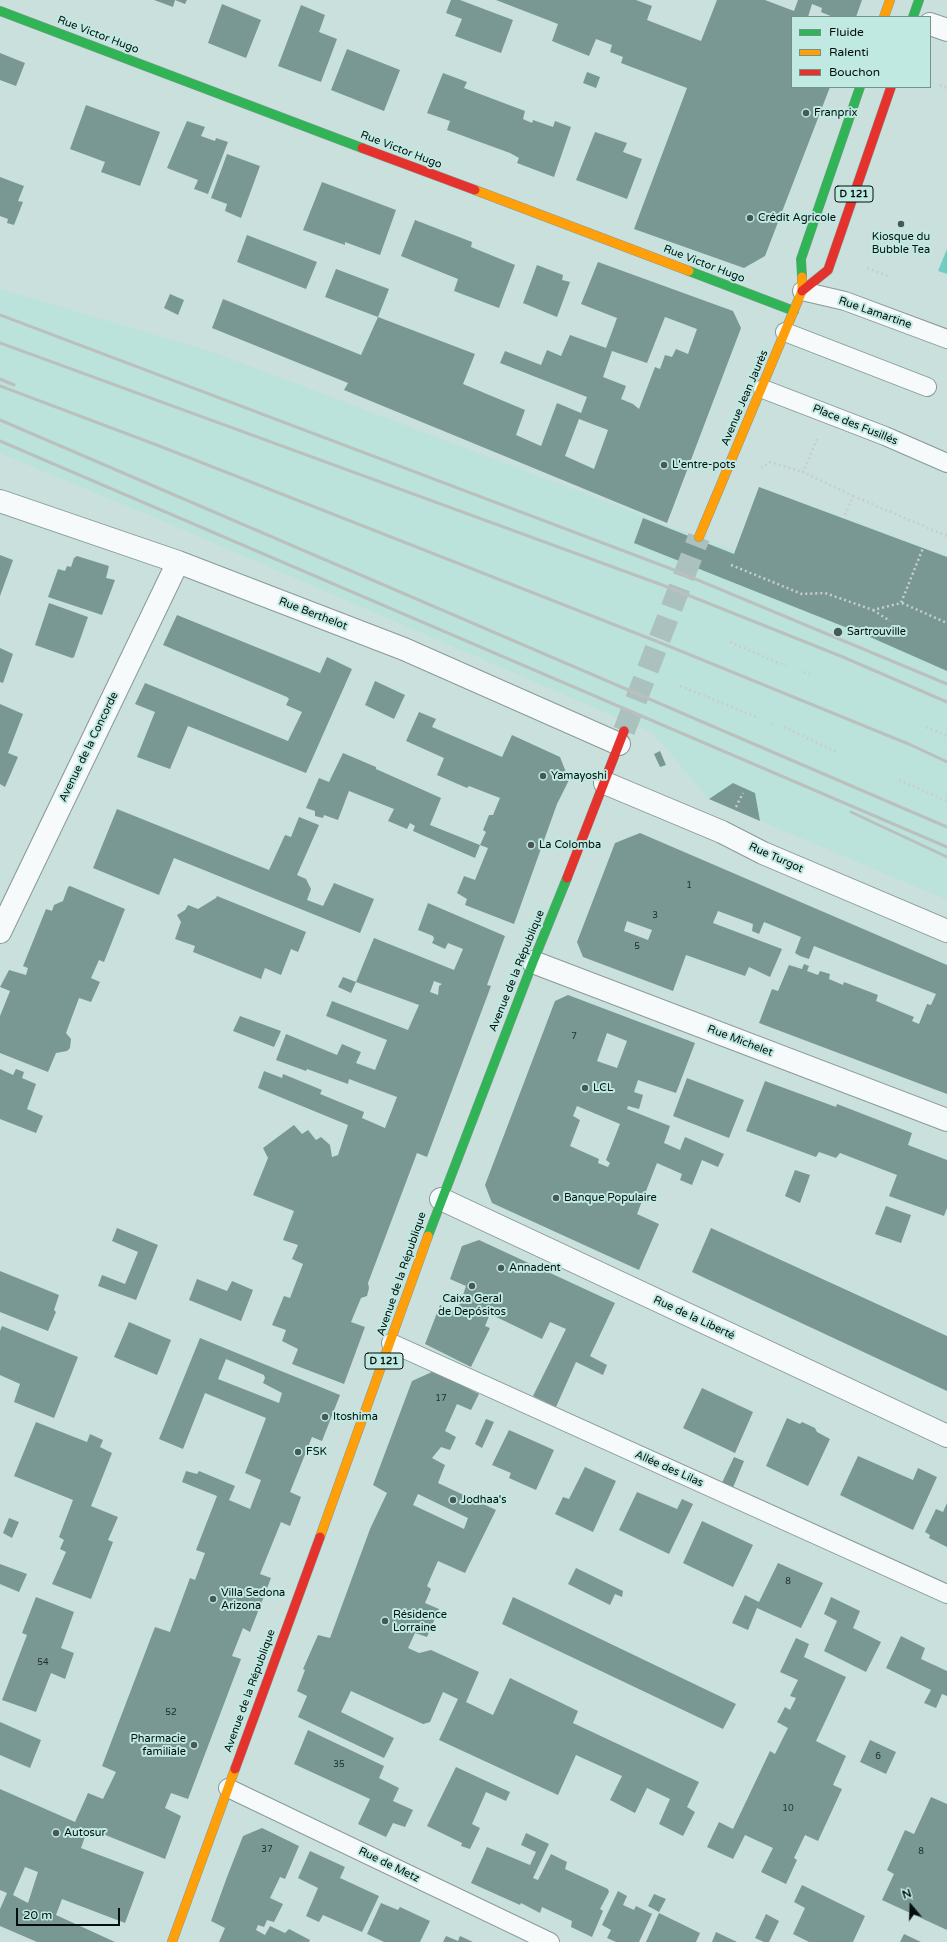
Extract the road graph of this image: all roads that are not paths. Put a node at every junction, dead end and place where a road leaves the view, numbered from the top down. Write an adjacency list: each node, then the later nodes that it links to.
1 (890, 0): 4 (main road)
2 (919, 0): 5 (main road)
3 (0, 11): 11 (main road, Rue Victor Hugo)
4 (884, 16)
5 (914, 16)
6 (931, 24): 7 (street)
7 (947, 30)
8 (860, 88): 10 (main road, Avenue Jean Jaurès / D 121)
9 (891, 88): 10 (main road, Avenue Jean Jaurès / D 121)
10 (802, 291): 11 (main road, Avenue Jean Jaurès / D 121); 13 (lane, Rue Lamartine)
11 (794, 311): 12 (main road, Avenue Jean Jaurès / D 121)
12 (785, 332): 14 (lane); 15 (main road, Avenue Jean Jaurès / D 121)
13 (947, 339)
14 (927, 387)
15 (763, 389): 16 (lane, Place des Fusillés); 18 (main road, Avenue Jean Jaurès / D 121)
16 (947, 463)
17 (0, 501): 19 (street, Rue Berthelot)
18 (699, 537)
19 (178, 562): 20 (street, Rue Berthelot); 23 (street, Avenue de la Concorde)
20 (621, 738): 21 (main road, Avenue de la République / D 121)
21 (605, 783): 22 (street, Rue Turgot); 24 (main road, Avenue de la République / D 121)
22 (947, 931)
23 (0, 932)
24 (532, 962): 25 (street, Rue Michelet); 26 (main road, Avenue de la République / D 121)
25 (947, 1120)
26 (441, 1199): 27 (main road, Avenue de la République / D 121); 28 (street, Rue de la Liberté)
27 (391, 1343): 29 (lane, Allée des Lilas); 30 (main road, Avenue de la République / D 121)
28 (947, 1436)
29 (947, 1594)
30 (228, 1788): 31 (main road, Avenue de la République / D 121); 32 (lane, Rue de Metz)
31 (172, 1942)
32 (550, 1942)

